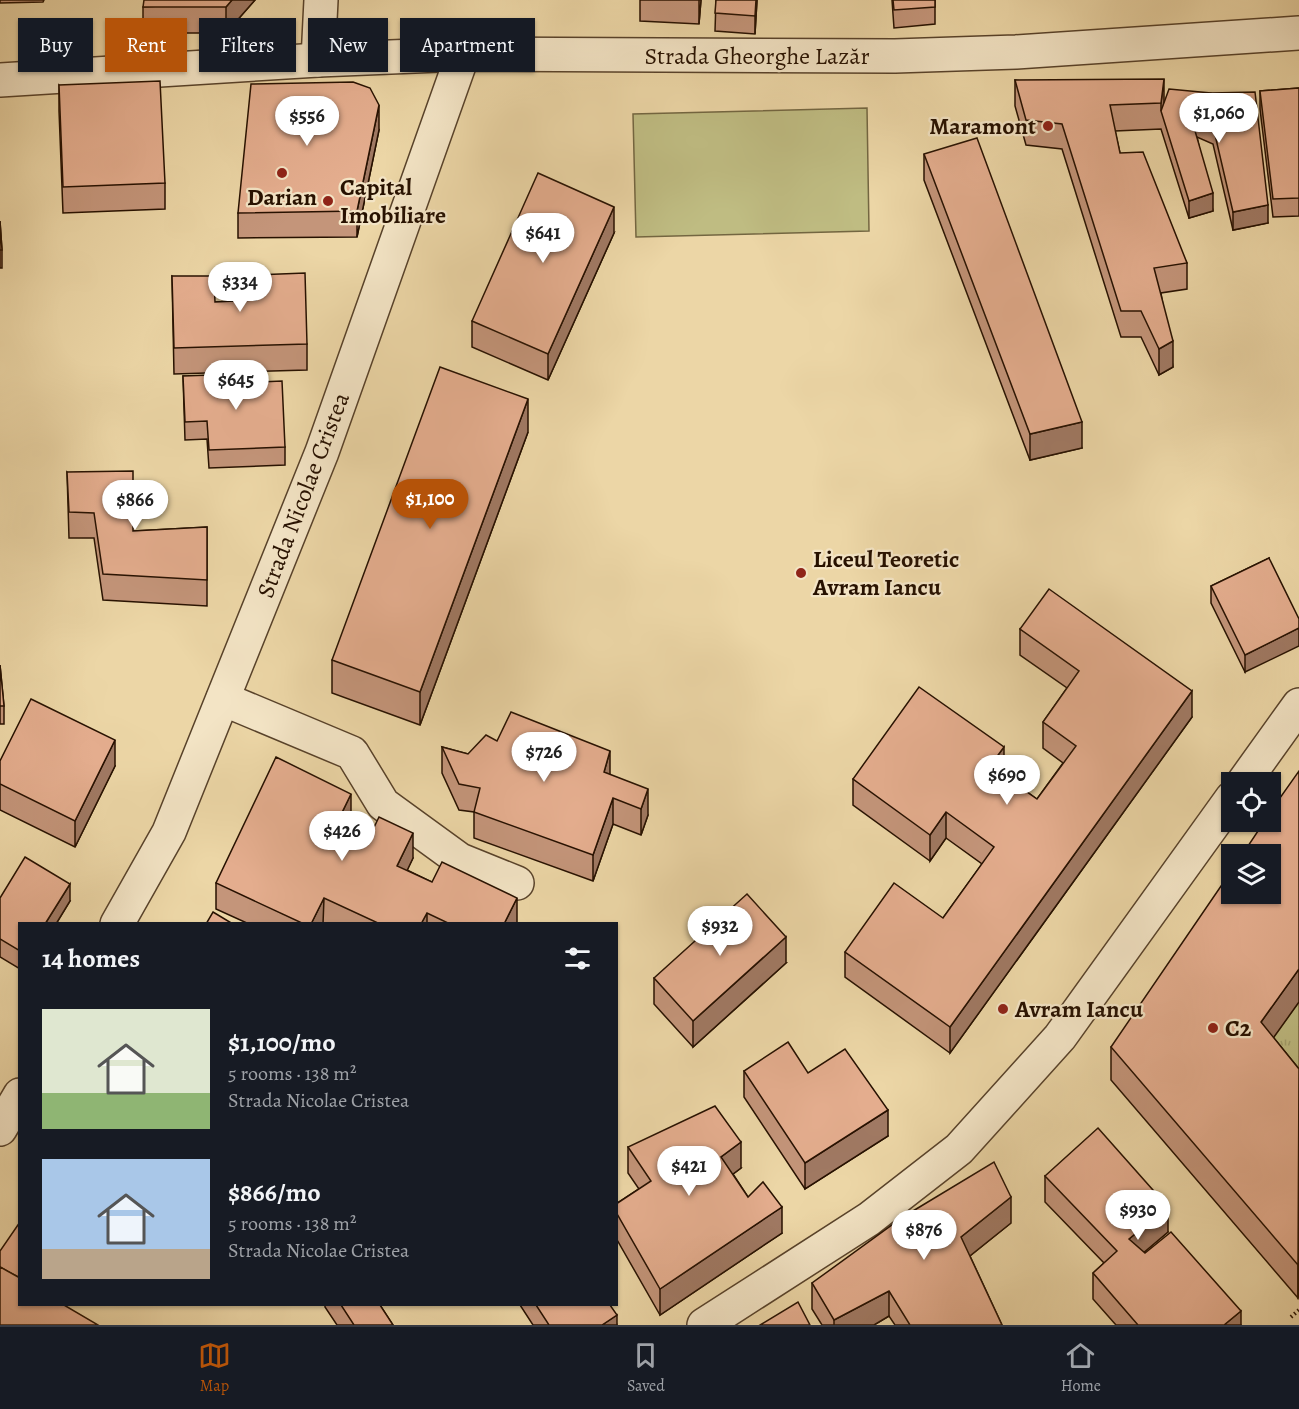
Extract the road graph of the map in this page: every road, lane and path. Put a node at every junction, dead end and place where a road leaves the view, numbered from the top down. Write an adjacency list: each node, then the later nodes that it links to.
1 (321, 0): 2 (street)
2 (320, 18)
3 (1299, 33): 4 (street, Strada Gheorghe Lazăr)
4 (535, 54)
5 (308, 61): 7 (street, Strada Gheorghe Lazăr)
6 (457, 72): 8 (street, Strada Nicolae Cristea)
7 (0, 80)
8 (223, 699): 12 (street); 13 (street, Strada Nicolae Cristea)
9 (1299, 705): 10 (street)
10 (1251, 772)
11 (1221, 813): 18 (street)
12 (518, 882)
13 (118, 922)
14 (18, 1098): 15 (street)
15 (0, 1129)
16 (1299, 1310): 17 (path)
17 (1291, 1317)
18 (704, 1325)

